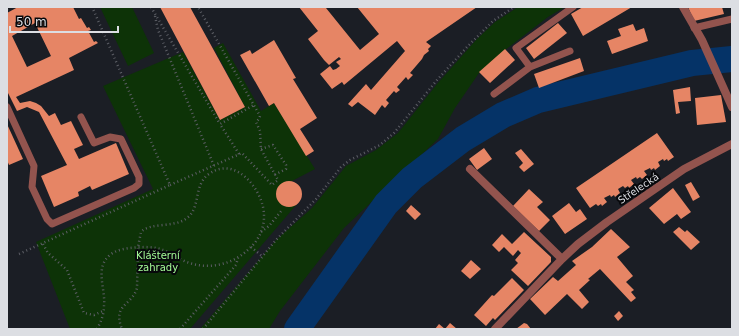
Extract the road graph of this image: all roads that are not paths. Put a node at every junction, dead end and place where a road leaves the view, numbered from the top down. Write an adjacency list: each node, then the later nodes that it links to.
1 (573, 7): 6 (lane)
2 (683, 7): 4 (street)
3 (732, 19): 4 (lane)
4 (694, 28): 9 (street)
5 (570, 51): 6 (lane)
6 (530, 67): 7 (lane)
7 (494, 94)
8 (7, 107): 10 (lane)
9 (732, 107)
10 (81, 117)
11 (732, 144): 13 (street, Střelecká)
12 (470, 169): 13 (street)
13 (562, 259): 14 (street, Střelecká)
14 (495, 329)

